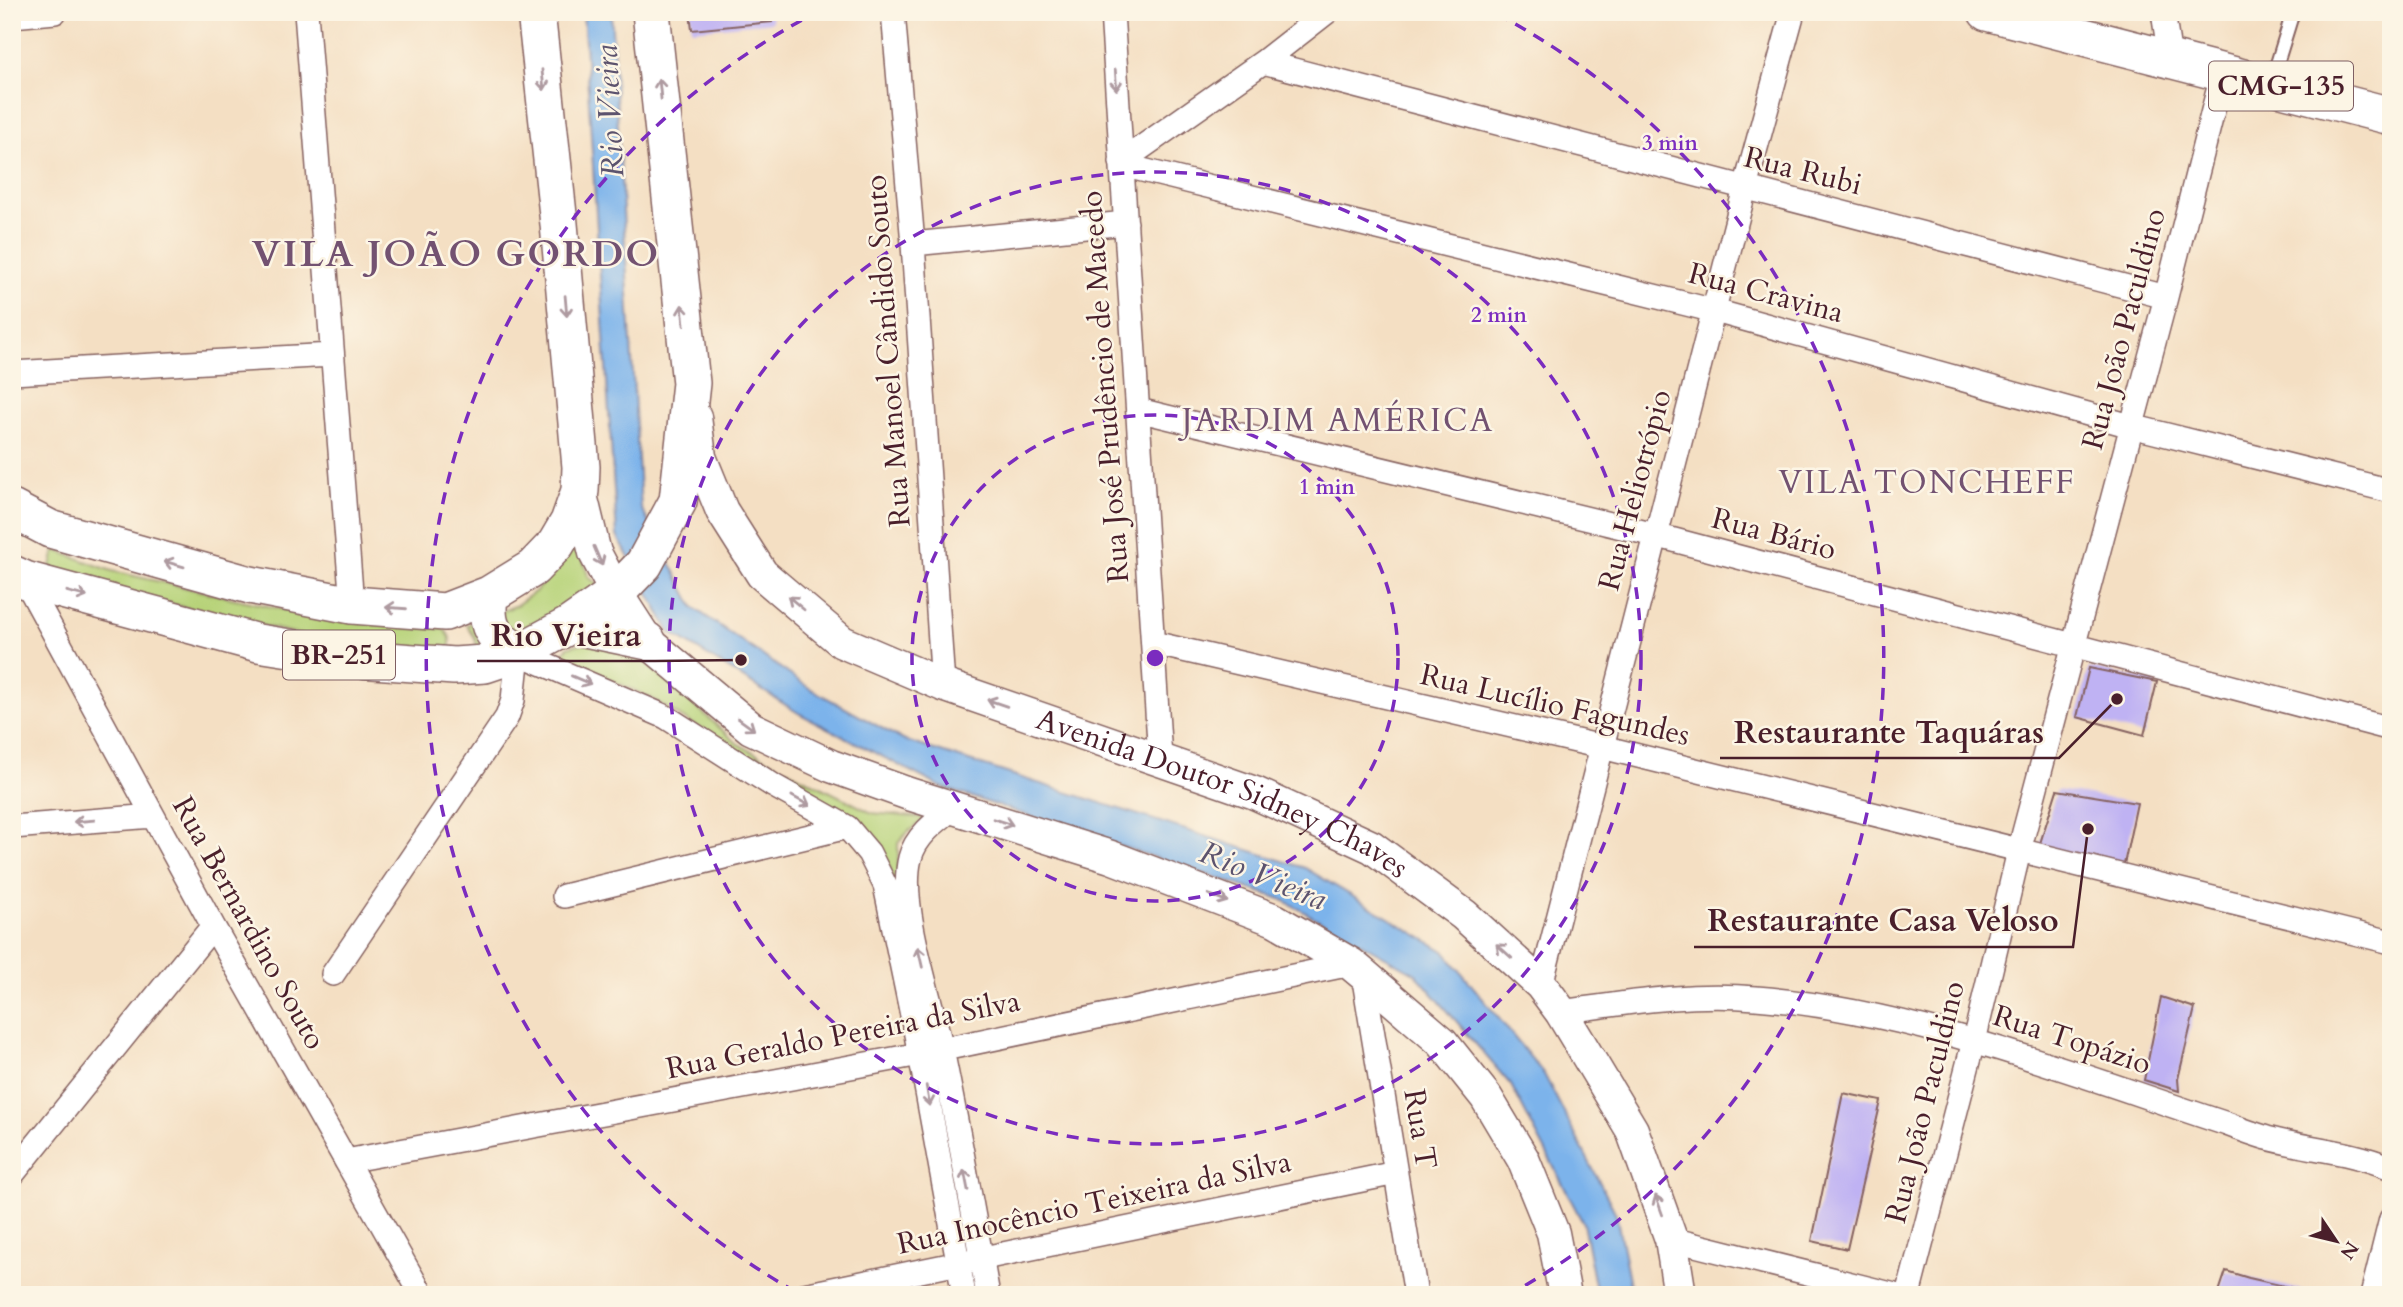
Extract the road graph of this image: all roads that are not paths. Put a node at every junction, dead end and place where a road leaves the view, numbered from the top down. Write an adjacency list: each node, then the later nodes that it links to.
1 (55, 12): 12 (street)
2 (306, 12): 24 (street)
3 (536, 12): 29 (main road, BR-251, one-way to 29)
4 (652, 12): 26 (main road, BR-251, one-way to 4)
5 (893, 12): 21 (street, Rua Manoel Cândido Souto)
6 (1112, 12): 18 (street, Rua José Prudêncio de Macedo, one-way to 18)
7 (1327, 12): 14 (street)
8 (1793, 12): 19 (street, Rua Heliotrópio)
9 (1987, 12): 13 (main road, CMG-135)
10 (2163, 12): 13 (street)
11 (2293, 12): 16 (lane)
12 (12, 16)
13 (2170, 58): 15 (main road, CMG-135)
14 (1263, 62): 18 (street); 19 (street, Rua Rubi)
15 (2222, 71): 16 (main road, CMG-135); 22 (street, Rua João Paculdino)
16 (2271, 84): 17 (main road, CMG-135)
17 (2391, 116)
18 (1122, 163): 20 (street, Rua José Prudêncio de Macedo); 23 (street, Rua Cravina)
19 (1745, 188): 22 (street, Rua Rubi); 23 (street, Rua Heliotrópio)
20 (1126, 223): 21 (street); 27 (street, Rua José Prudêncio de Macedo)
21 (913, 244): 45 (street, Rua Manoel Cândido Souto)
22 (2165, 297): 28 (street, Rua João Paculdino)
23 (1715, 311): 28 (street, Rua Cravina); 33 (street, Rua Heliotrópio)
24 (332, 355): 25 (street); 37 (street)
25 (12, 373)
26 (691, 383): 35 (main road, BR-251); 45 (main road, Avenida Doutor Sidney Chaves, one-way to 26)
27 (1138, 410): 33 (street, Rua Bário); 41 (street, Rua José Prudêncio de Macedo)
28 (2131, 426): 30 (street, Rua Cravina); 42 (street, Rua João Paculdino)
29 (580, 491): 35 (main road, one-way to 35); 36 (main road, BR-251)
30 (2391, 491)
31 (12, 509): 32 (main road, BR-251)
32 (50, 529): 34 (main road); 37 (main road, BR-251, one-way to 32)
33 (1655, 535): 42 (street, Rua Bário); 47 (street, Rua Heliotrópio)
34 (18, 577): 44 (main road, BR-251, one-way to 44); 50 (street, Rua Bernardino Souto)
35 (616, 593): 39 (main road, BR-251); 40 (main road)
36 (489, 595): 38 (main road, BR-251); 43 (main road)
37 (352, 605): 38 (main road, BR-251, one-way to 37)
38 (445, 612): 44 (main road)
39 (570, 625): 40 (main road); 43 (main road, BR-251)
40 (647, 641): 49 (main road, one-way to 49)
41 (1153, 643): 47 (street, Rua Lucílio Fagundes); 48 (street, Rua José Prudêncio de Macedo)
42 (2073, 646): 46 (street, Rua Bário); 53 (street, Rua João Paculdino)
43 (518, 653): 44 (main road, BR-251); 52 (street, one-way to 52); 58 (street)
44 (454, 666)
45 (943, 685): 48 (main road, Avenida Doutor Sidney Chaves, one-way to 45)
46 (2391, 729)
47 (1602, 747): 53 (street, Rua Lucílio Fagundes); 59 (street, Rua Heliotrópio)
48 (1160, 758): 59 (main road, Avenida Doutor Sidney Chaves, one-way to 48)
49 (955, 807): 57 (main road, one-way to 57); 62 (street, one-way to 49)
50 (152, 816): 51 (street, one-way to 51); 55 (street, Rua Bernardino Souto)
51 (12, 827)
52 (847, 827): 54 (street); 62 (street)
53 (2019, 851): 56 (street, Rua Lucílio Fagundes); 61 (street, Rua João Paculdino)
54 (564, 896)
55 (213, 926): 63 (street, Rua Bernardino Souto); 66 (street)
56 (2391, 942)
57 (1357, 969): 62 (street, Rua Geraldo Pereira da Silva); 65 (street, Rua T); 76 (main road)
58 (333, 974)
59 (1541, 985): 60 (main road, Avenida Doutor Sidney Chaves)
60 (1561, 1012): 61 (street, Rua Topázio); 68 (main road, Avenida Doutor Sidney Chaves, one-way to 60)
61 (1974, 1041): 64 (street, Rua Topázio); 79 (street, Rua João Paculdino)
62 (931, 1051): 63 (street, Rua Geraldo Pereira da Silva); 69 (street, one-way to 62); 70 (street, one-way to 70)
63 (346, 1161): 71 (street, Rua Bernardino Souto)
64 (2391, 1168)
65 (1396, 1173): 69 (street, Rua Inocêncio Teixeira da Silva); 75 (street, Rua T)
66 (12, 1175)
67 (2391, 1219): 80 (street)
68 (1671, 1239): 77 (main road, Avenida Doutor Sidney Chaves); 78 (street)
69 (982, 1258): 70 (street, Rua Inocêncio Teixeira da Silva); 74 (street)
70 (958, 1264): 72 (street, Rua Inocêncio Teixeira da Silva); 73 (street)
71 (422, 1295)
72 (804, 1295)
73 (964, 1295)
74 (989, 1295)
75 (1416, 1295)
76 (1565, 1295)
77 (1680, 1295)
78 (1895, 1295)
79 (1908, 1295)
80 (2372, 1295)

